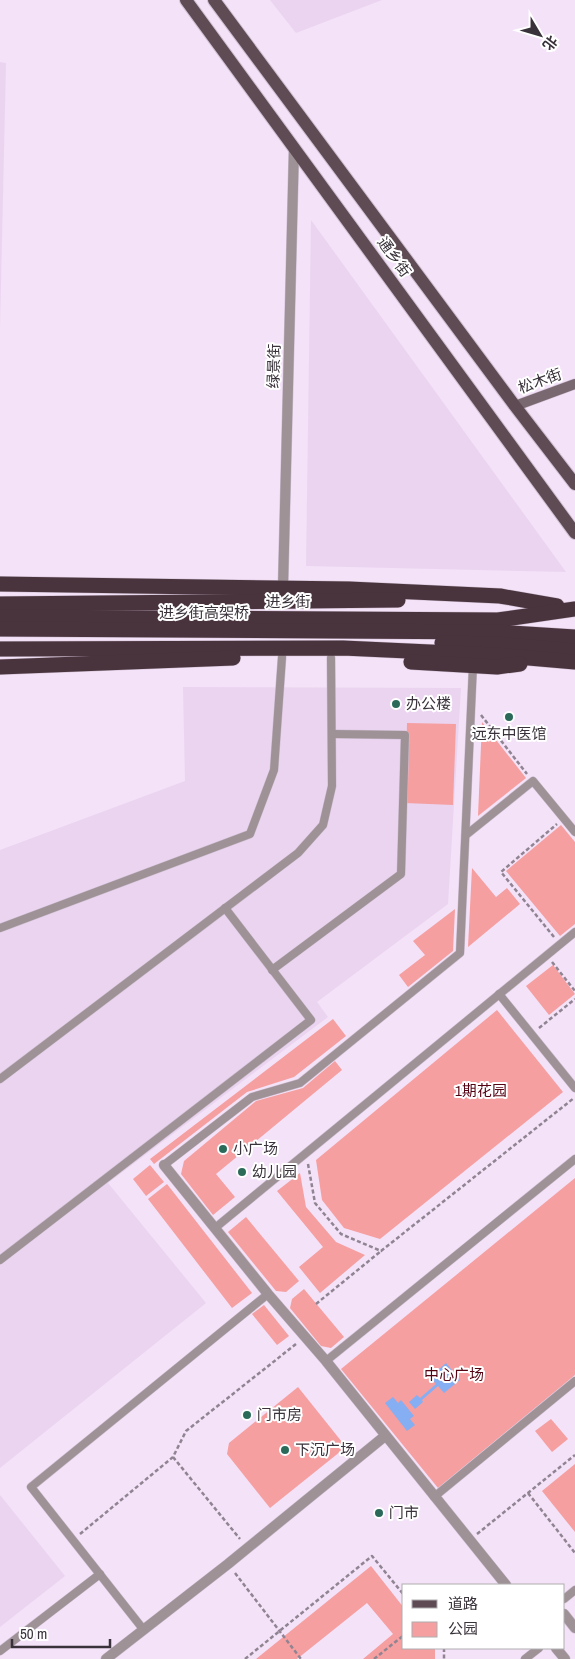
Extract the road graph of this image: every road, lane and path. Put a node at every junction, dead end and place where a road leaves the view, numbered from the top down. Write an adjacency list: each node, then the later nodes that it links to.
1 (186, 0): 3 (main road, 通乡街)
2 (214, 0): 5 (main road, 通乡街)
3 (294, 147): 7 (main road, 通乡街); 9 (street, 绿景街)
4 (575, 384): 5 (street, 松木街)
5 (515, 406): 6 (main road, 通乡街)
6 (575, 484)
7 (575, 533)
8 (0, 584): 9 (highway)
9 (283, 587): 10 (highway)
10 (476, 596): 11 (highway); 12 (highway)
11 (0, 604)
12 (573, 609): 13 (highway, 进乡街)
13 (0, 617)
14 (0, 629): 16 (highway, 进乡街高架桥)
15 (575, 637): 16 (highway)
16 (497, 638): 17 (highway, 进乡街高架桥); 19 (highway)
17 (0, 642)
18 (0, 649): 22 (highway)
19 (575, 651)
20 (282, 657): 21 (highway); 25 (highway); 33 (lane)
21 (331, 658): 24 (highway); 27 (lane)
22 (556, 660): 23 (highway); 24 (highway)
23 (575, 662)
24 (474, 665): 26 (lane)
25 (0, 667)
26 (472, 704): 28 (path); 31 (lane)
27 (332, 734): 32 (lane); 37 (lane)
28 (533, 781): 29 (lane); 31 (lane)
29 (564, 819): 30 (lane); 35 (path)
30 (575, 832)
31 (466, 836): 47 (lane)
32 (225, 908): 37 (lane); 42 (lane)
33 (0, 928)
34 (575, 932): 35 (lane)
35 (560, 944): 36 (lane)
36 (546, 956): 38 (path); 39 (lane)
37 (272, 970): 50 (lane)
38 (575, 991)
39 (499, 994): 41 (lane); 45 (lane)
40 (575, 999): 41 (path)
41 (532, 1034): 43 (lane)
42 (0, 1079)
43 (575, 1088)
44 (575, 1098): 49 (path)
45 (306, 1153): 48 (lane); 49 (path)
46 (575, 1159): 54 (lane)
47 (164, 1165): 48 (street)
48 (215, 1228): 51 (street)
49 (381, 1251): 52 (path)
50 (0, 1260)
51 (268, 1294): 53 (street); 61 (lane)
52 (316, 1304)
53 (305, 1337): 54 (street); 58 (path)
54 (326, 1361): 56 (street)
55 (575, 1381): 60 (lane)
56 (385, 1436): 60 (street); 63 (street)
57 (575, 1455): 59 (path)
58 (173, 1457): 61 (path); 63 (path)
59 (528, 1493): 62 (path); 64 (path)
60 (434, 1497): 62 (street)
61 (73, 1540): 66 (lane)
62 (469, 1540): 67 (street)
63 (247, 1548): 65 (street)
64 (575, 1553)
65 (228, 1564): 73 (street); 74 (path)
66 (100, 1574): 73 (lane); 78 (lane)
67 (505, 1584)
68 (575, 1590): 70 (lane)
69 (402, 1593): 74 (path)
70 (565, 1598)
71 (565, 1615): 72 (street)
72 (575, 1628)
73 (143, 1629): 79 (street)
74 (280, 1631): 80 (path); 81 (path)
75 (402, 1637): 82 (path)
76 (538, 1649): 83 (lane)
77 (557, 1649): 84 (street)
78 (0, 1651)
79 (106, 1659)
80 (245, 1659)
81 (301, 1659)
82 (374, 1659)
83 (525, 1659)
84 (565, 1659)

